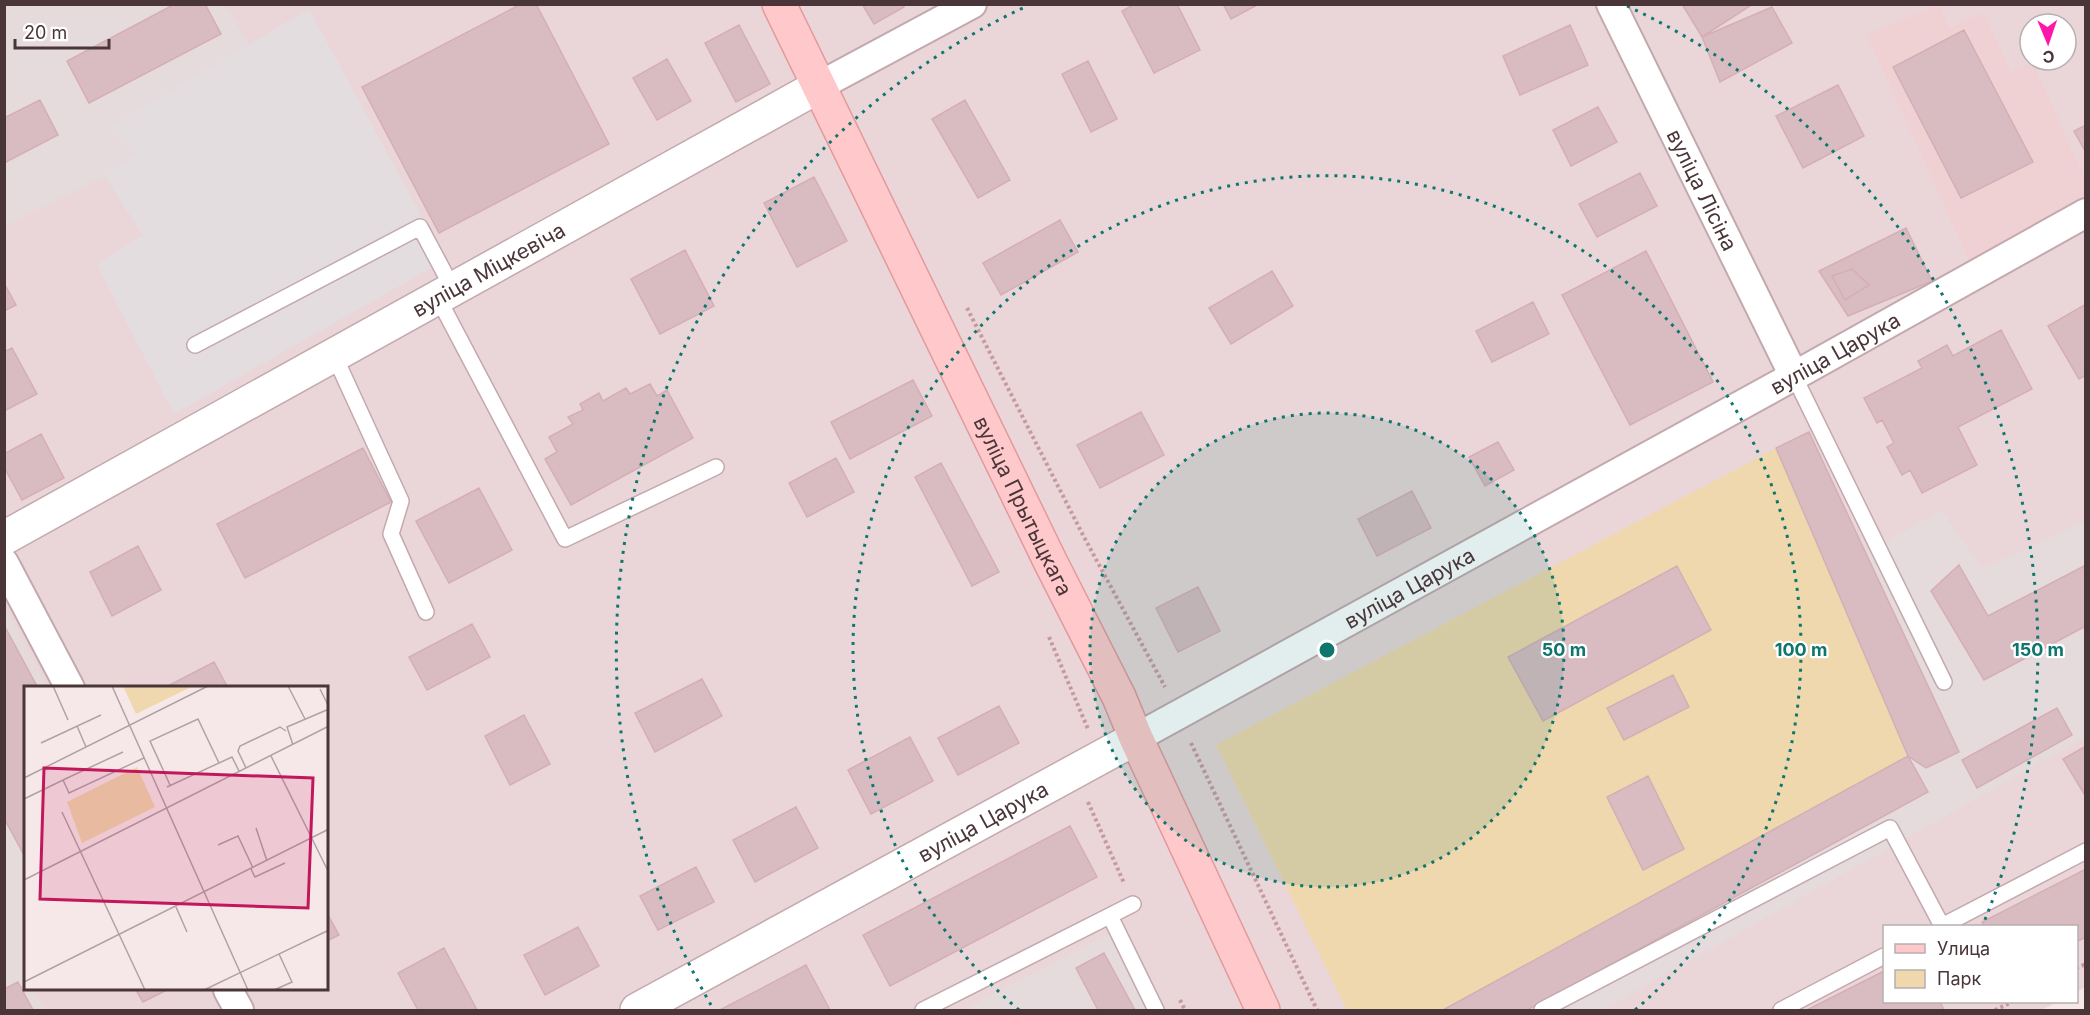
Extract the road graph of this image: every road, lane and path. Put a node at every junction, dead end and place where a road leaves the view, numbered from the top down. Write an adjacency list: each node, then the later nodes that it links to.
1 (778, 4): 4 (main road, вуліца Прытыцкага)
2 (972, 4): 4 (street, вуліца Міцкевіча)
3 (1611, 4): 10 (street, вуліца Лісіна)
4 (819, 86): 6 (street, вуліца Міцкевіча); 19 (main road, вуліца Прытыцкага)
5 (2085, 213): 10 (street, вуліца Царука)
6 (446, 293): 8 (lane); 9 (street, вуліца Міцкевіча); 11 (lane)
7 (963, 303): 18 (path)
8 (195, 345)
9 (334, 355): 12 (street, вуліца Міцкевіча); 14 (lane)
10 (1794, 376): 16 (lane); 18 (street, вуліца Царука)
11 (716, 467)
12 (4, 538)
13 (4, 563): 17 (street)
14 (426, 612)
15 (1045, 628): 20 (path)
16 (1944, 682)
17 (69, 686)
18 (1178, 716): 19 (street, вуліца Царука); 36 (path)
19 (1136, 738): 20 (street, вуліца Царука); 35 (main road, вуліца Прытыцкага)
20 (1077, 770): 22 (path); 31 (street, вуліца Царука)
21 (2085, 851): 25 (lane)
22 (1133, 904): 23 (lane)
23 (1110, 916): 32 (lane); 33 (lane)
24 (1941, 925): 37 (lane)
25 (1944, 925)
26 (1883, 957): 38 (lane)
27 (229, 991): 30 (street)
28 (1180, 1000): 34 (path)
29 (2010, 1003): 39 (path)
30 (239, 1011)
31 (637, 1011)
32 (923, 1011)
33 (1156, 1011)
34 (1185, 1011)
35 (1263, 1011)
36 (1317, 1011)
37 (1542, 1011)
38 (1780, 1011)
39 (1995, 1011)

